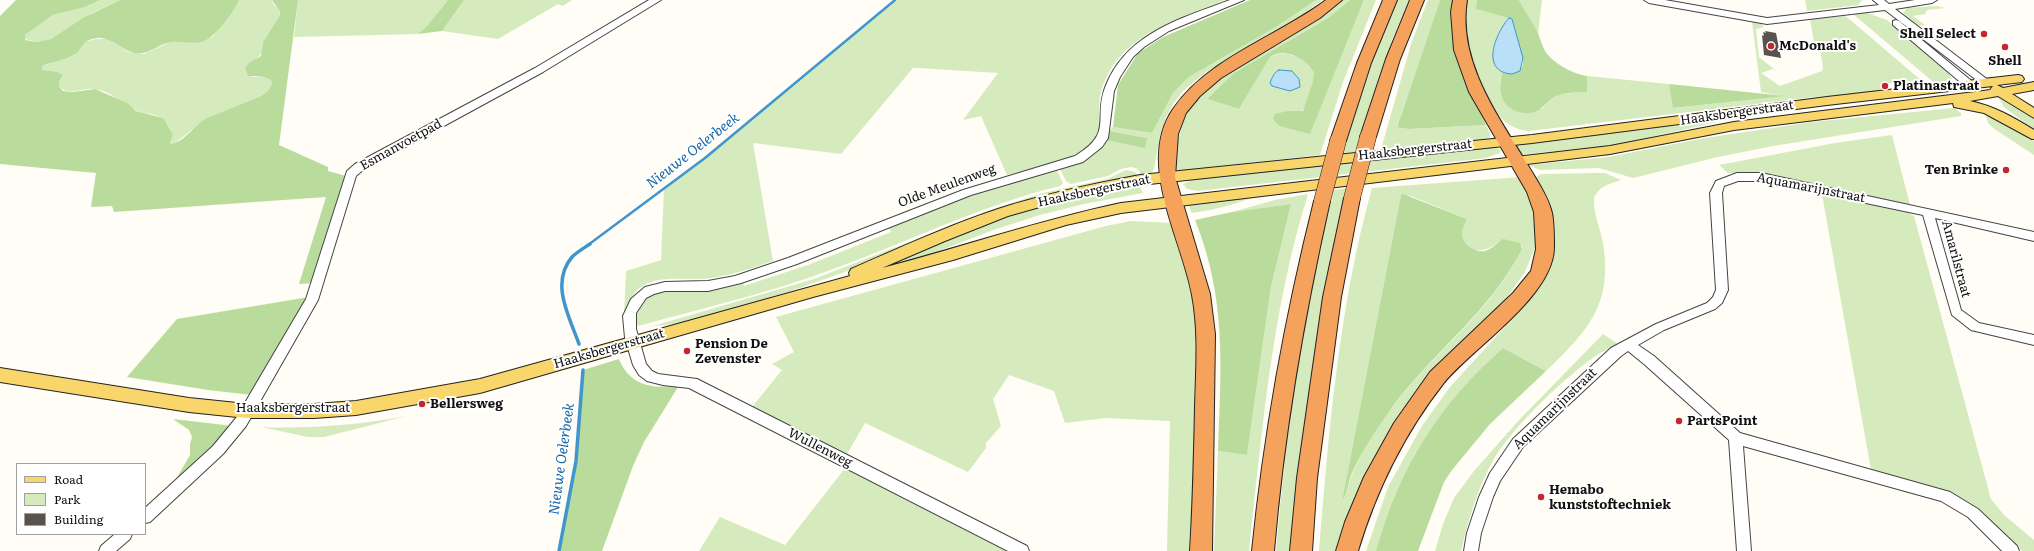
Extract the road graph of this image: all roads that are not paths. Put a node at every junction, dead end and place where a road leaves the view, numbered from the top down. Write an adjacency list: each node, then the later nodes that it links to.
1 (656, 0): 30 (street, Esmanvoetpad)
2 (1239, 0): 27 (street, Olde Meulenweg)
3 (1335, 0): 21 (highway)
4 (1390, 0): 37 (highway, bridge)
5 (1417, 0): 38 (highway, bridge)
6 (1460, 0): 19 (highway)
7 (1649, 0): 10 (street)
8 (1874, 0): 10 (street)
9 (1932, 0): 10 (street)
10 (1883, 5): 12 (street); 14 (street)
11 (2034, 77): 14 (main road, Haaksbergerstraat)
12 (1970, 85): 14 (main road); 19 (main road, Haaksbergerstraat)
13 (2034, 86): 15 (main road, Haaksbergerstraat)
14 (1985, 89): 15 (main road, Haaksbergerstraat); 16 (main road, Haaksbergerstraat); 18 (main road)
15 (2000, 92): 17 (main road)
16 (1855, 111): 18 (main road); 20 (main road, Haaksbergerstraat)
17 (2034, 114)
18 (2033, 135)
19 (1506, 141): 20 (highway); 21 (main road, Haaksbergerstraat)
20 (1517, 161): 22 (main road, Haaksbergerstraat); 39 (highway)
21 (1167, 177): 22 (highway); 25 (main road, Haaksbergerstraat)
22 (1174, 201): 25 (main road, Haaksbergerstraat); 36 (highway)
23 (1928, 212): 24 (street, Amarilstraat); 26 (street, Amarilstraat); 28 (street, Aquamarijnstraat)
24 (2034, 237)
25 (813, 291): 27 (main road, Haaksbergerstraat)
26 (2034, 340)
27 (632, 342): 30 (main road, Haaksbergerstraat); 35 (street, Wullenweg)
28 (1628, 345): 31 (street); 40 (street, Aquamarijnstraat)
29 (0, 375): 30 (main road, Haaksbergerstraat)
30 (247, 410): 32 (street)
31 (1736, 438): 41 (street); 42 (street)
32 (146, 516)
33 (124, 535): 34 (street)
34 (106, 551)
35 (1022, 551)
36 (1201, 551)
37 (1263, 551)
38 (1301, 551)
39 (1347, 551)
40 (1470, 551)
41 (1744, 551)
42 (2012, 551)

